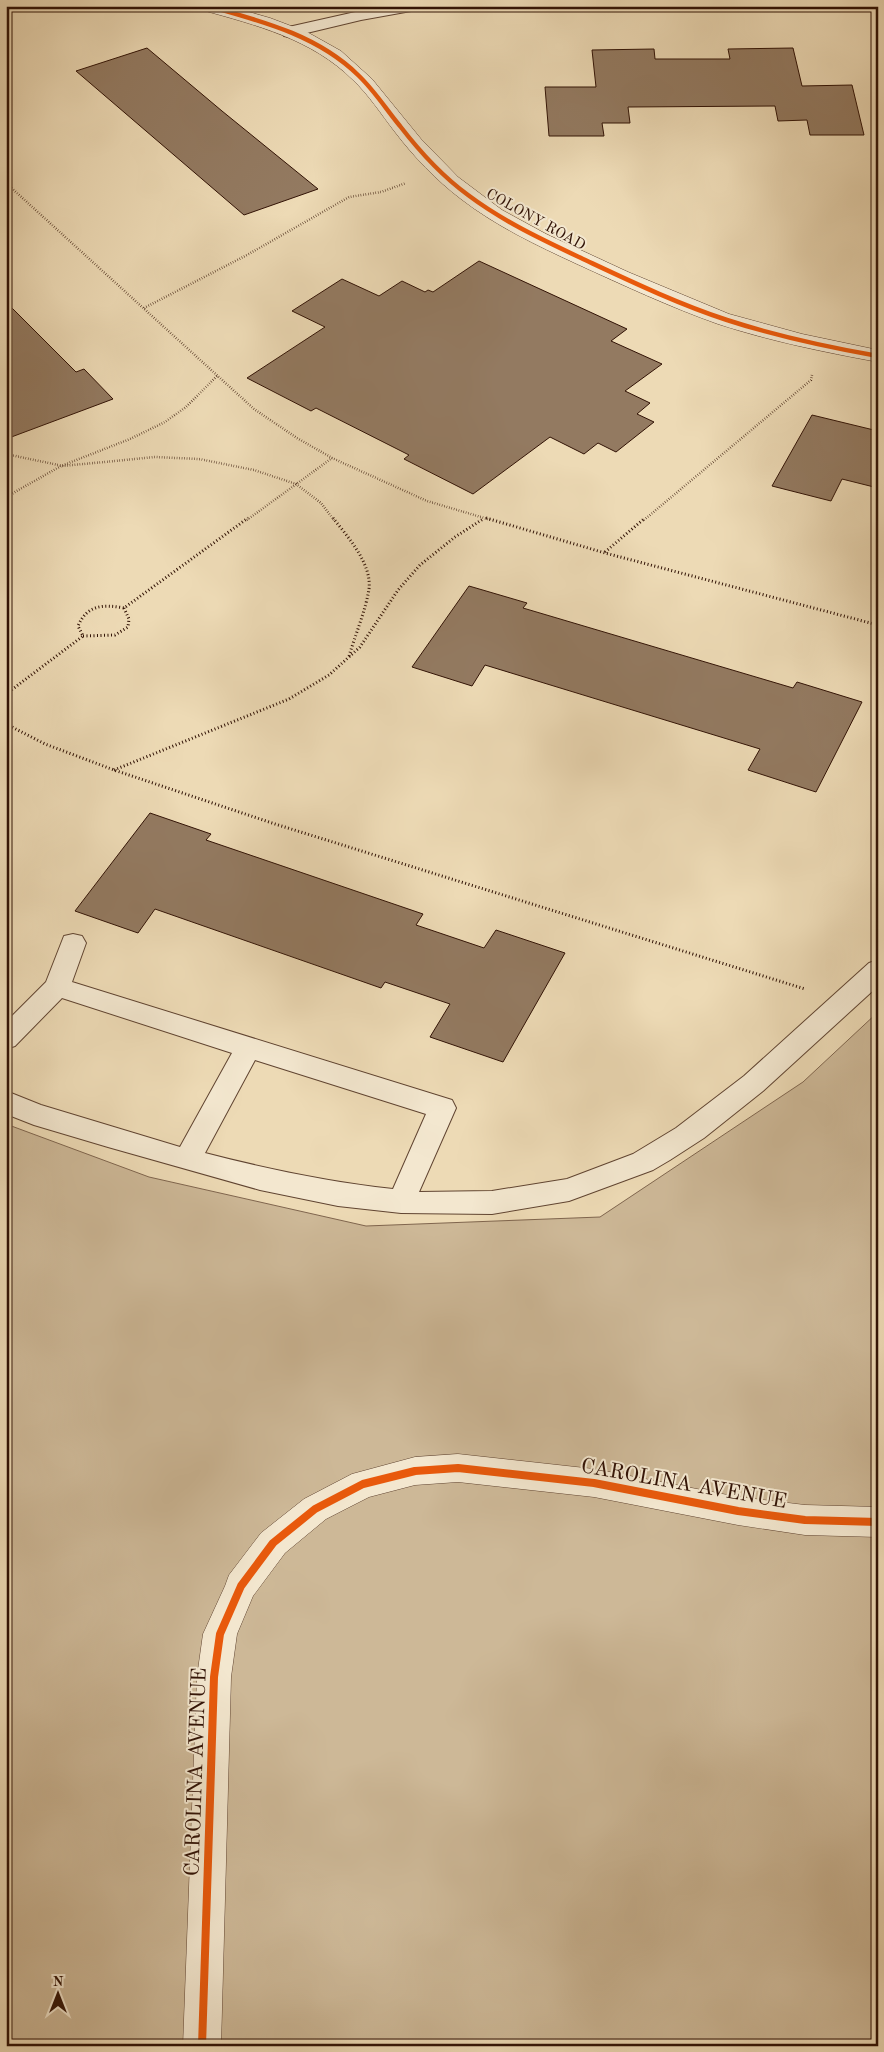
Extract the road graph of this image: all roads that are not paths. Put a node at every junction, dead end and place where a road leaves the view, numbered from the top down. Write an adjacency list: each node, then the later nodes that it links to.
1 (208, 6): 3 (street, COLONY ROAD)
2 (411, 6): 3 (lane)
3 (290, 32): 4 (street, COLONY ROAD)
4 (878, 356)
5 (73, 943): 7 (lane)
6 (878, 970): 12 (lane)
7 (57, 987): 8 (lane); 9 (lane)
8 (6, 1039)
9 (248, 1048): 11 (lane); 12 (lane)
10 (6, 1102): 11 (lane)
11 (188, 1158): 12 (lane)
12 (401, 1202)
13 (878, 1522): 14 (street, CAROLINA AVENUE)
14 (202, 2046)

